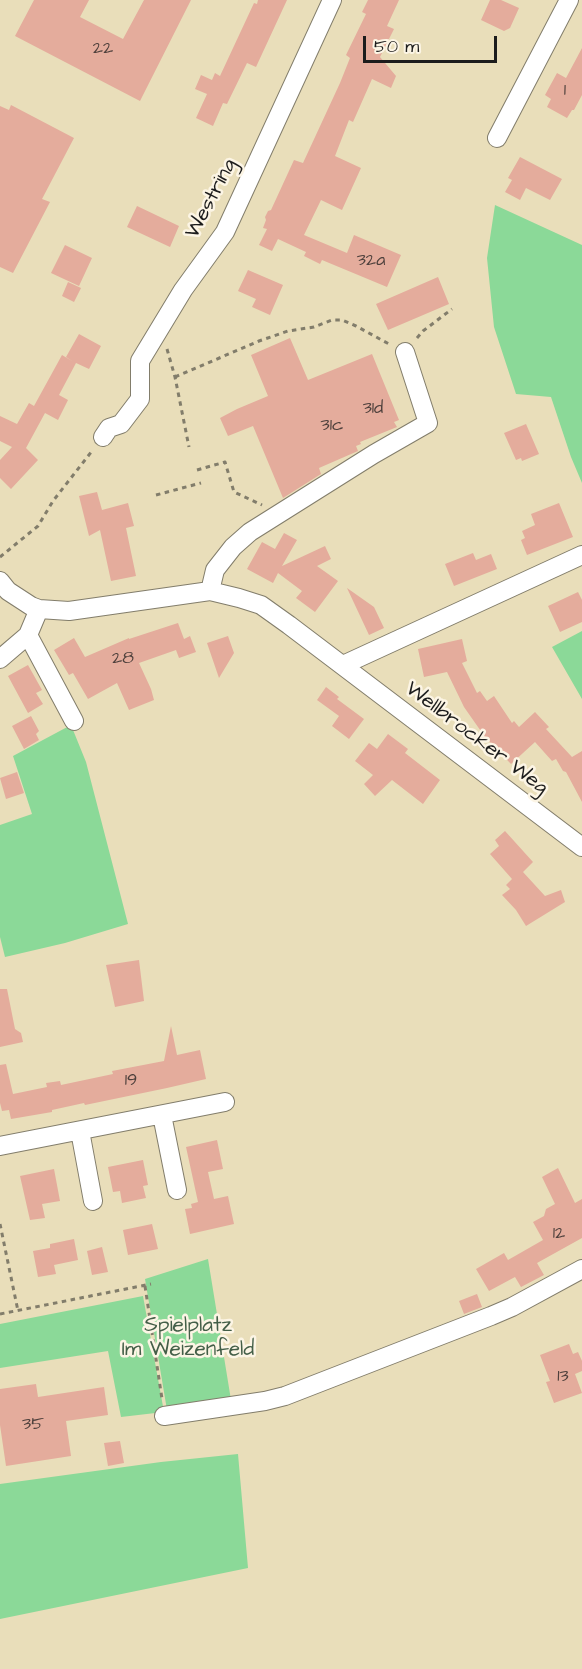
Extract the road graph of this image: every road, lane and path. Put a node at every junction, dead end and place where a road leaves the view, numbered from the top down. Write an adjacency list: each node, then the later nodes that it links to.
1 (332, 0): 6 (street, Westring)
2 (570, 0): 3 (street); 4 (street)
3 (582, 6)
4 (497, 138)
5 (452, 309): 7 (path)
6 (160, 328): 8 (path); 9 (street, Westring)
7 (405, 352): 8 (path); 14 (street)
8 (175, 377): 10 (path)
9 (103, 437): 16 (path)
10 (189, 447)
11 (197, 470): 14 (path)
12 (201, 483): 13 (path)
13 (156, 495)
14 (273, 517): 18 (street)
15 (582, 555): 22 (street)
16 (0, 558)
17 (0, 581): 19 (street, Wellbrocker Weg)
18 (210, 591): 19 (street, Wellbrocker Weg); 22 (street, Wellbrocker Weg)
19 (39, 609): 20 (street)
20 (28, 635): 21 (street); 23 (street)
21 (0, 659)
22 (343, 665): 24 (street, Wellbrocker Weg)
23 (74, 721)
24 (582, 848)
25 (225, 1102): 26 (street)
26 (162, 1114): 27 (street); 29 (street)
27 (80, 1131): 28 (street); 30 (street)
28 (0, 1146)
29 (177, 1190)
30 (93, 1201)
31 (0, 1224): 35 (path)
32 (582, 1269): 37 (street)
33 (151, 1284): 34 (path)
34 (145, 1286): 35 (path); 37 (path)
35 (18, 1311): 36 (path)
36 (0, 1314)
37 (164, 1416)

